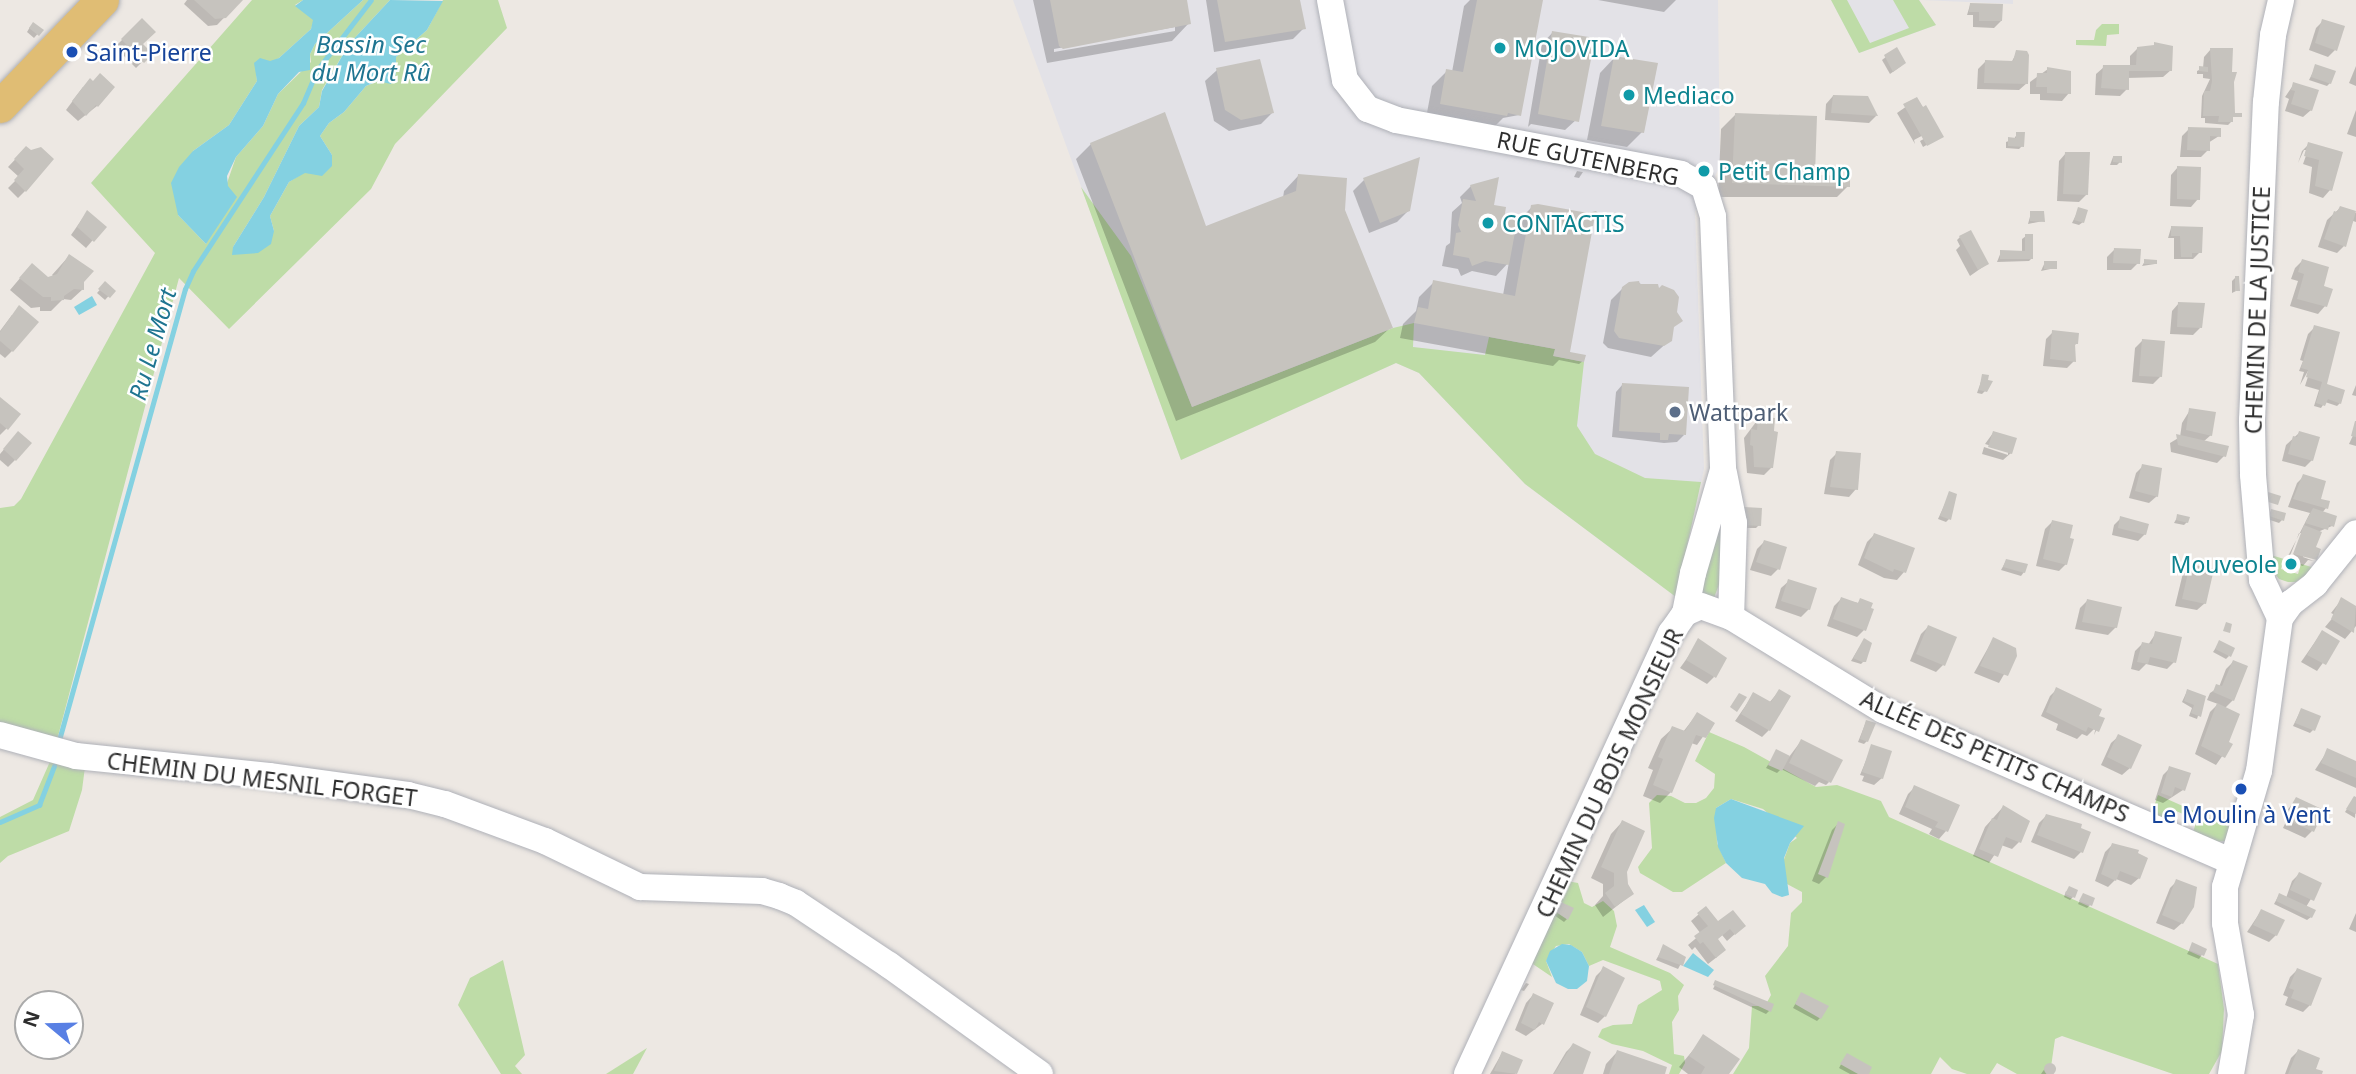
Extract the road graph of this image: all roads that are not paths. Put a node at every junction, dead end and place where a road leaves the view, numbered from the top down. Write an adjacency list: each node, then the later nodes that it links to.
1 (102, 0): 4 (main road)
2 (1330, 0): 5 (street, RUE GUTENBERG)
3 (2281, 0): 9 (street, CHEMIN DE LA JUSTICE)
4 (0, 106)
5 (1723, 470): 7 (street, RUE GUTENBERG); 8 (street)
6 (2356, 533): 9 (street)
7 (1685, 613): 8 (street, CHEMIN DU BOIS MONSIEUR); 13 (street, CHEMIN DU BOIS MONSIEUR)
8 (1731, 617): 11 (street, ALLÉE DES PETITS CHAMPS)
9 (2280, 618): 11 (street)
10 (0, 735): 12 (street, CHEMIN DU MESNIL FORGET)
11 (2230, 861): 14 (street)
12 (1040, 1074)
13 (1467, 1074)
14 (2231, 1074)

